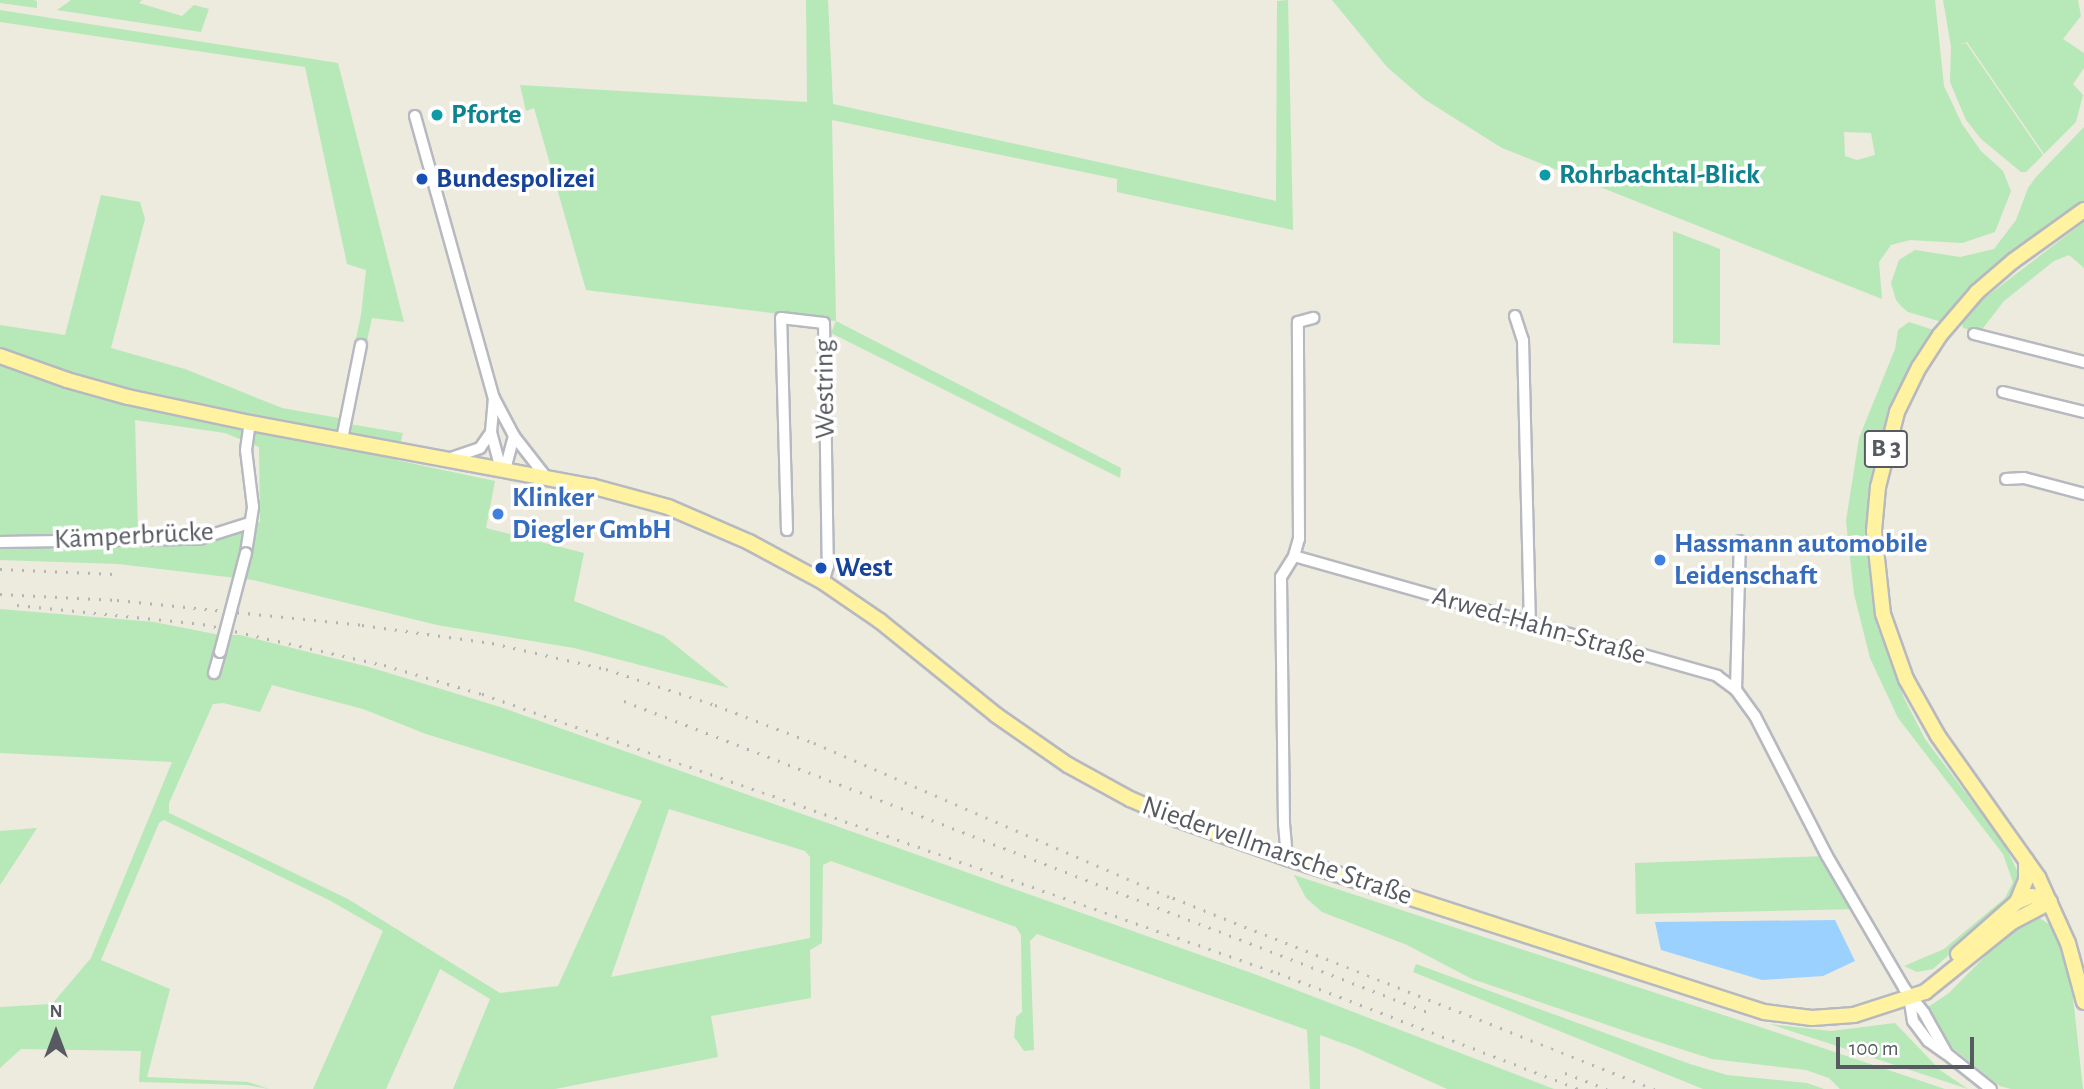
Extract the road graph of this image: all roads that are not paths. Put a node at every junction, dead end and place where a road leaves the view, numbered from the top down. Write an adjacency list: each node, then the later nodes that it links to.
1 (415, 116): 10 (street)
2 (2084, 210): 31 (main road, B 3)
3 (1515, 316): 27 (street)
4 (1312, 318): 25 (street)
5 (1974, 334): 8 (street)
6 (361, 345): 15 (street)
7 (0, 356): 12 (main road, Niedervellmarsche Straße)
8 (2084, 362)
9 (2003, 391): 11 (street)
10 (494, 398): 13 (street); 14 (street)
11 (2084, 412)
12 (250, 423): 15 (main road, Niedervellmarsche Straße); 21 (street, Kämperbrücke)
13 (491, 432): 16 (street, Niedervellmarsche Straße); 17 (street)
14 (514, 436): 17 (street); 18 (street)
15 (342, 439): 16 (main road, Niedervellmarsche Straße)
16 (447, 459): 17 (main road, Niedervellmarsche Straße)
17 (501, 468): 18 (main road, Niedervellmarsche Straße)
18 (546, 477): 26 (main road, Niedervellmarsche Straße)
19 (2006, 479): 20 (street)
20 (2084, 494)
21 (249, 523): 23 (street, Kämperbrücke); 28 (street, bridge)
22 (787, 530): 26 (street, Westring)
23 (0, 541)
24 (1740, 541): 29 (street)
25 (1294, 556): 27 (street, Arwed-Hahn-Straße); 30 (street)
26 (823, 582): 30 (main road, Niedervellmarsche Straße)
27 (1530, 623): 29 (street, Arwed-Hahn-Straße)
28 (214, 673)
29 (1736, 690): 34 (street, Arwed-Hahn-Straße)
30 (1287, 858): 34 (main road, Niedervellmarsche Straße)
31 (2026, 860): 32 (main road); 33 (main road, B 3)
32 (2017, 902): 33 (main road); 34 (main road)
33 (2050, 902): 34 (main road, Niedervellmarsche Straße); 35 (main road, B 3)
34 (1909, 996): 36 (street)
35 (2084, 1002)
36 (1991, 1089)

